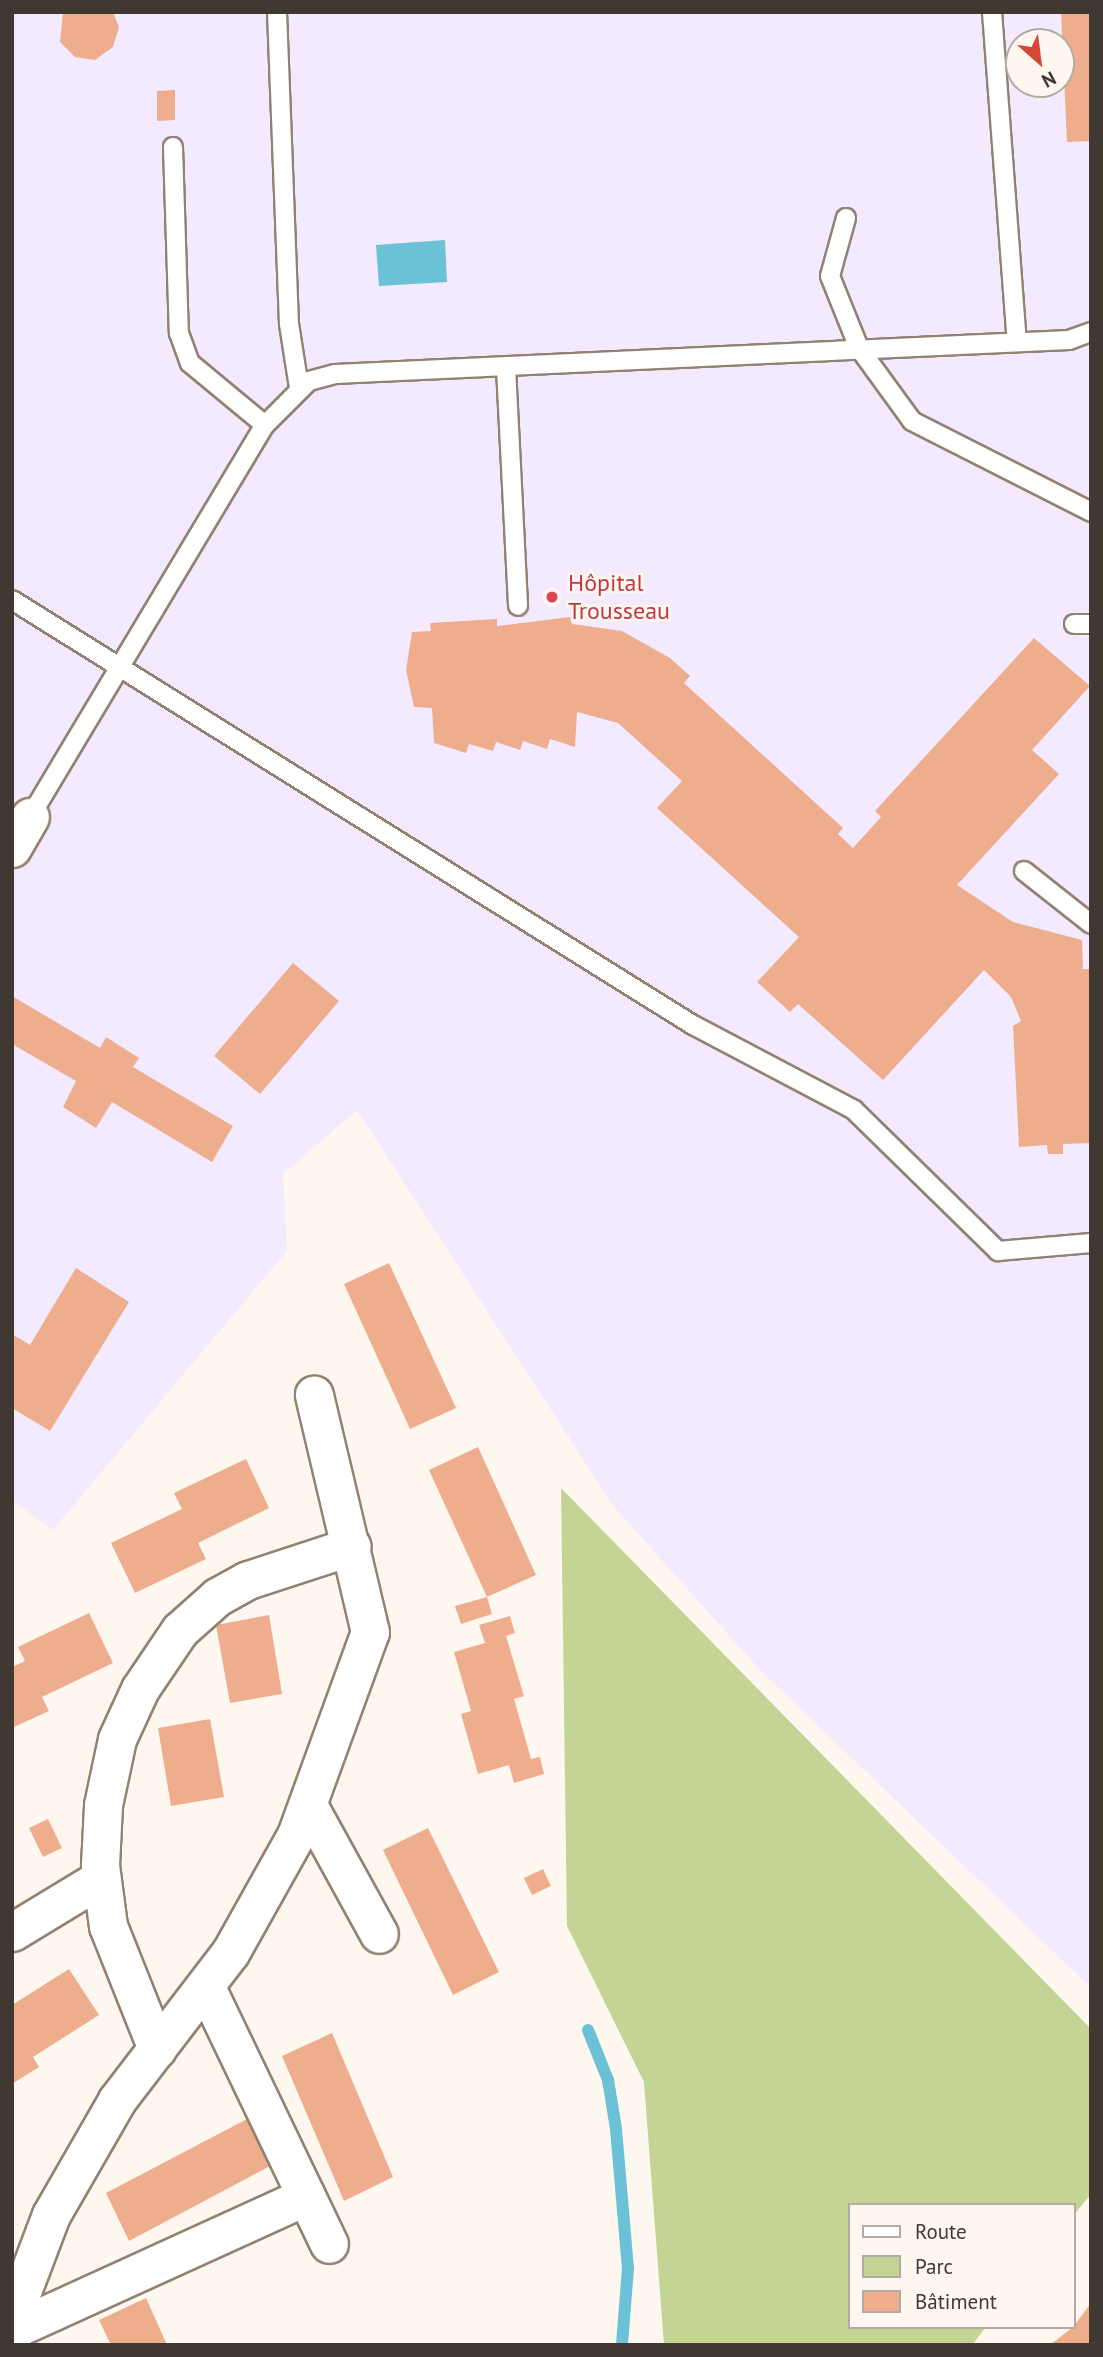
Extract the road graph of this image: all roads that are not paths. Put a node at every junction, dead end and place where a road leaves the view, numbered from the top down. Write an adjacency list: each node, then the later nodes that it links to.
1 (277, 12): 9 (lane)
2 (992, 12): 6 (lane)
3 (173, 148): 10 (lane)
4 (846, 218): 7 (lane)
5 (1091, 332): 6 (lane)
6 (1017, 342): 7 (lane)
7 (859, 348): 8 (lane); 11 (lane)
8 (506, 368): 9 (lane); 13 (lane)
9 (299, 388): 10 (lane)
10 (265, 425): 14 (lane)
11 (1091, 512)
12 (12, 600): 14 (lane)
13 (518, 606)
14 (119, 664): 15 (lane); 18 (lane)
15 (21, 832)
16 (1024, 871): 17 (lane)
17 (1091, 924)
18 (1091, 1243)
19 (314, 1395): 20 (street)
20 (352, 1545): 21 (street); 22 (street)
21 (308, 1805): 24 (street); 25 (street)
22 (101, 1878): 23 (street); 26 (street)
23 (12, 1932)
24 (379, 1934)
25 (206, 1987): 26 (street); 27 (street)
26 (157, 2049): 29 (street)
27 (306, 2196): 28 (street); 31 (street)
28 (328, 2244)
29 (12, 2318)
30 (12, 2330): 31 (street)
31 (59, 2331)

